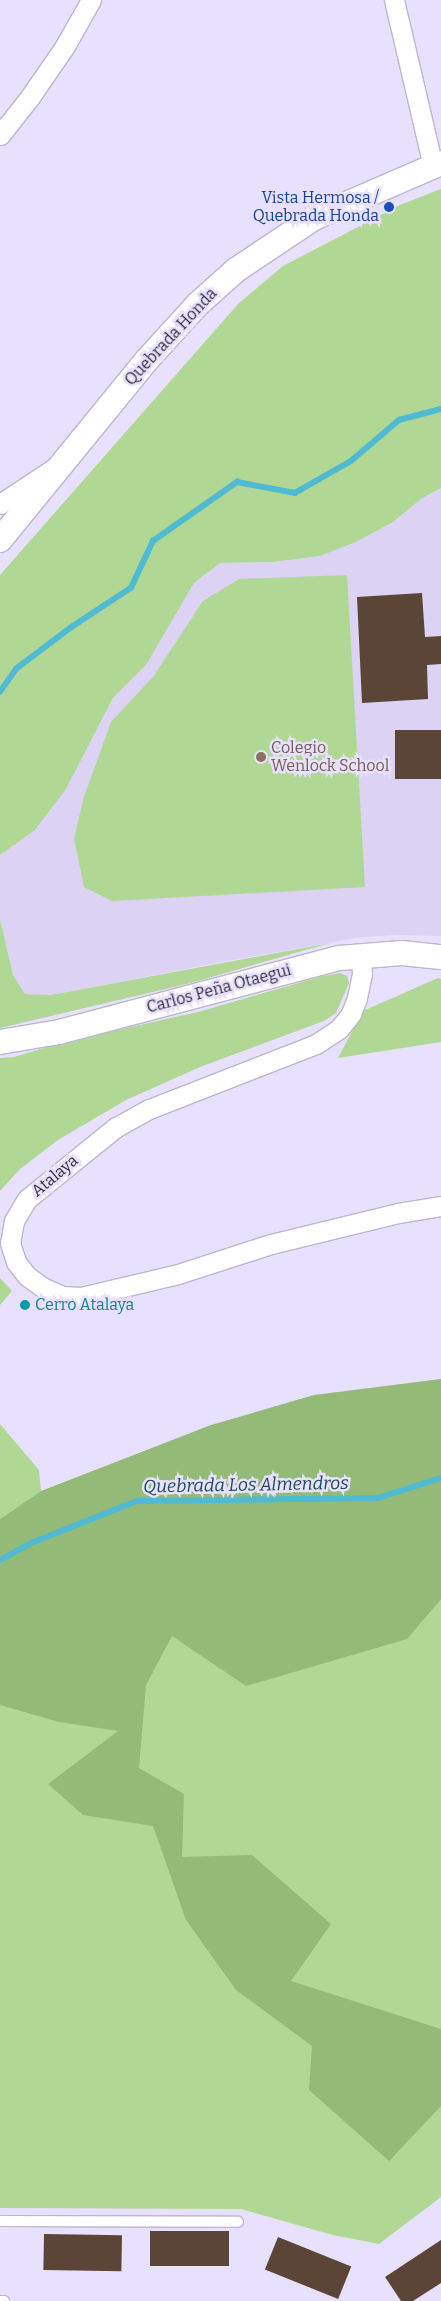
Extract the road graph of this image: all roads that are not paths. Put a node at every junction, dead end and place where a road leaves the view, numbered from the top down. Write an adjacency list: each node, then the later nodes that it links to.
1 (90, 0): 3 (street)
2 (394, 0): 4 (street)
3 (0, 135)
4 (437, 164): 5 (street, Quebrada Honda)
5 (63, 462): 6 (street); 7 (street, Quebrada Honda)
6 (0, 504)
7 (0, 540)
8 (361, 955): 9 (street, Carlos Peña Otaegui); 10 (street, Carlos Peña Otaegui); 11 (street, Atalaya)
9 (441, 957)
10 (0, 1042)
11 (441, 1206)
12 (0, 2221): 13 (lane)
13 (238, 2222)
14 (0, 2300): 15 (lane)
15 (4, 2301)

